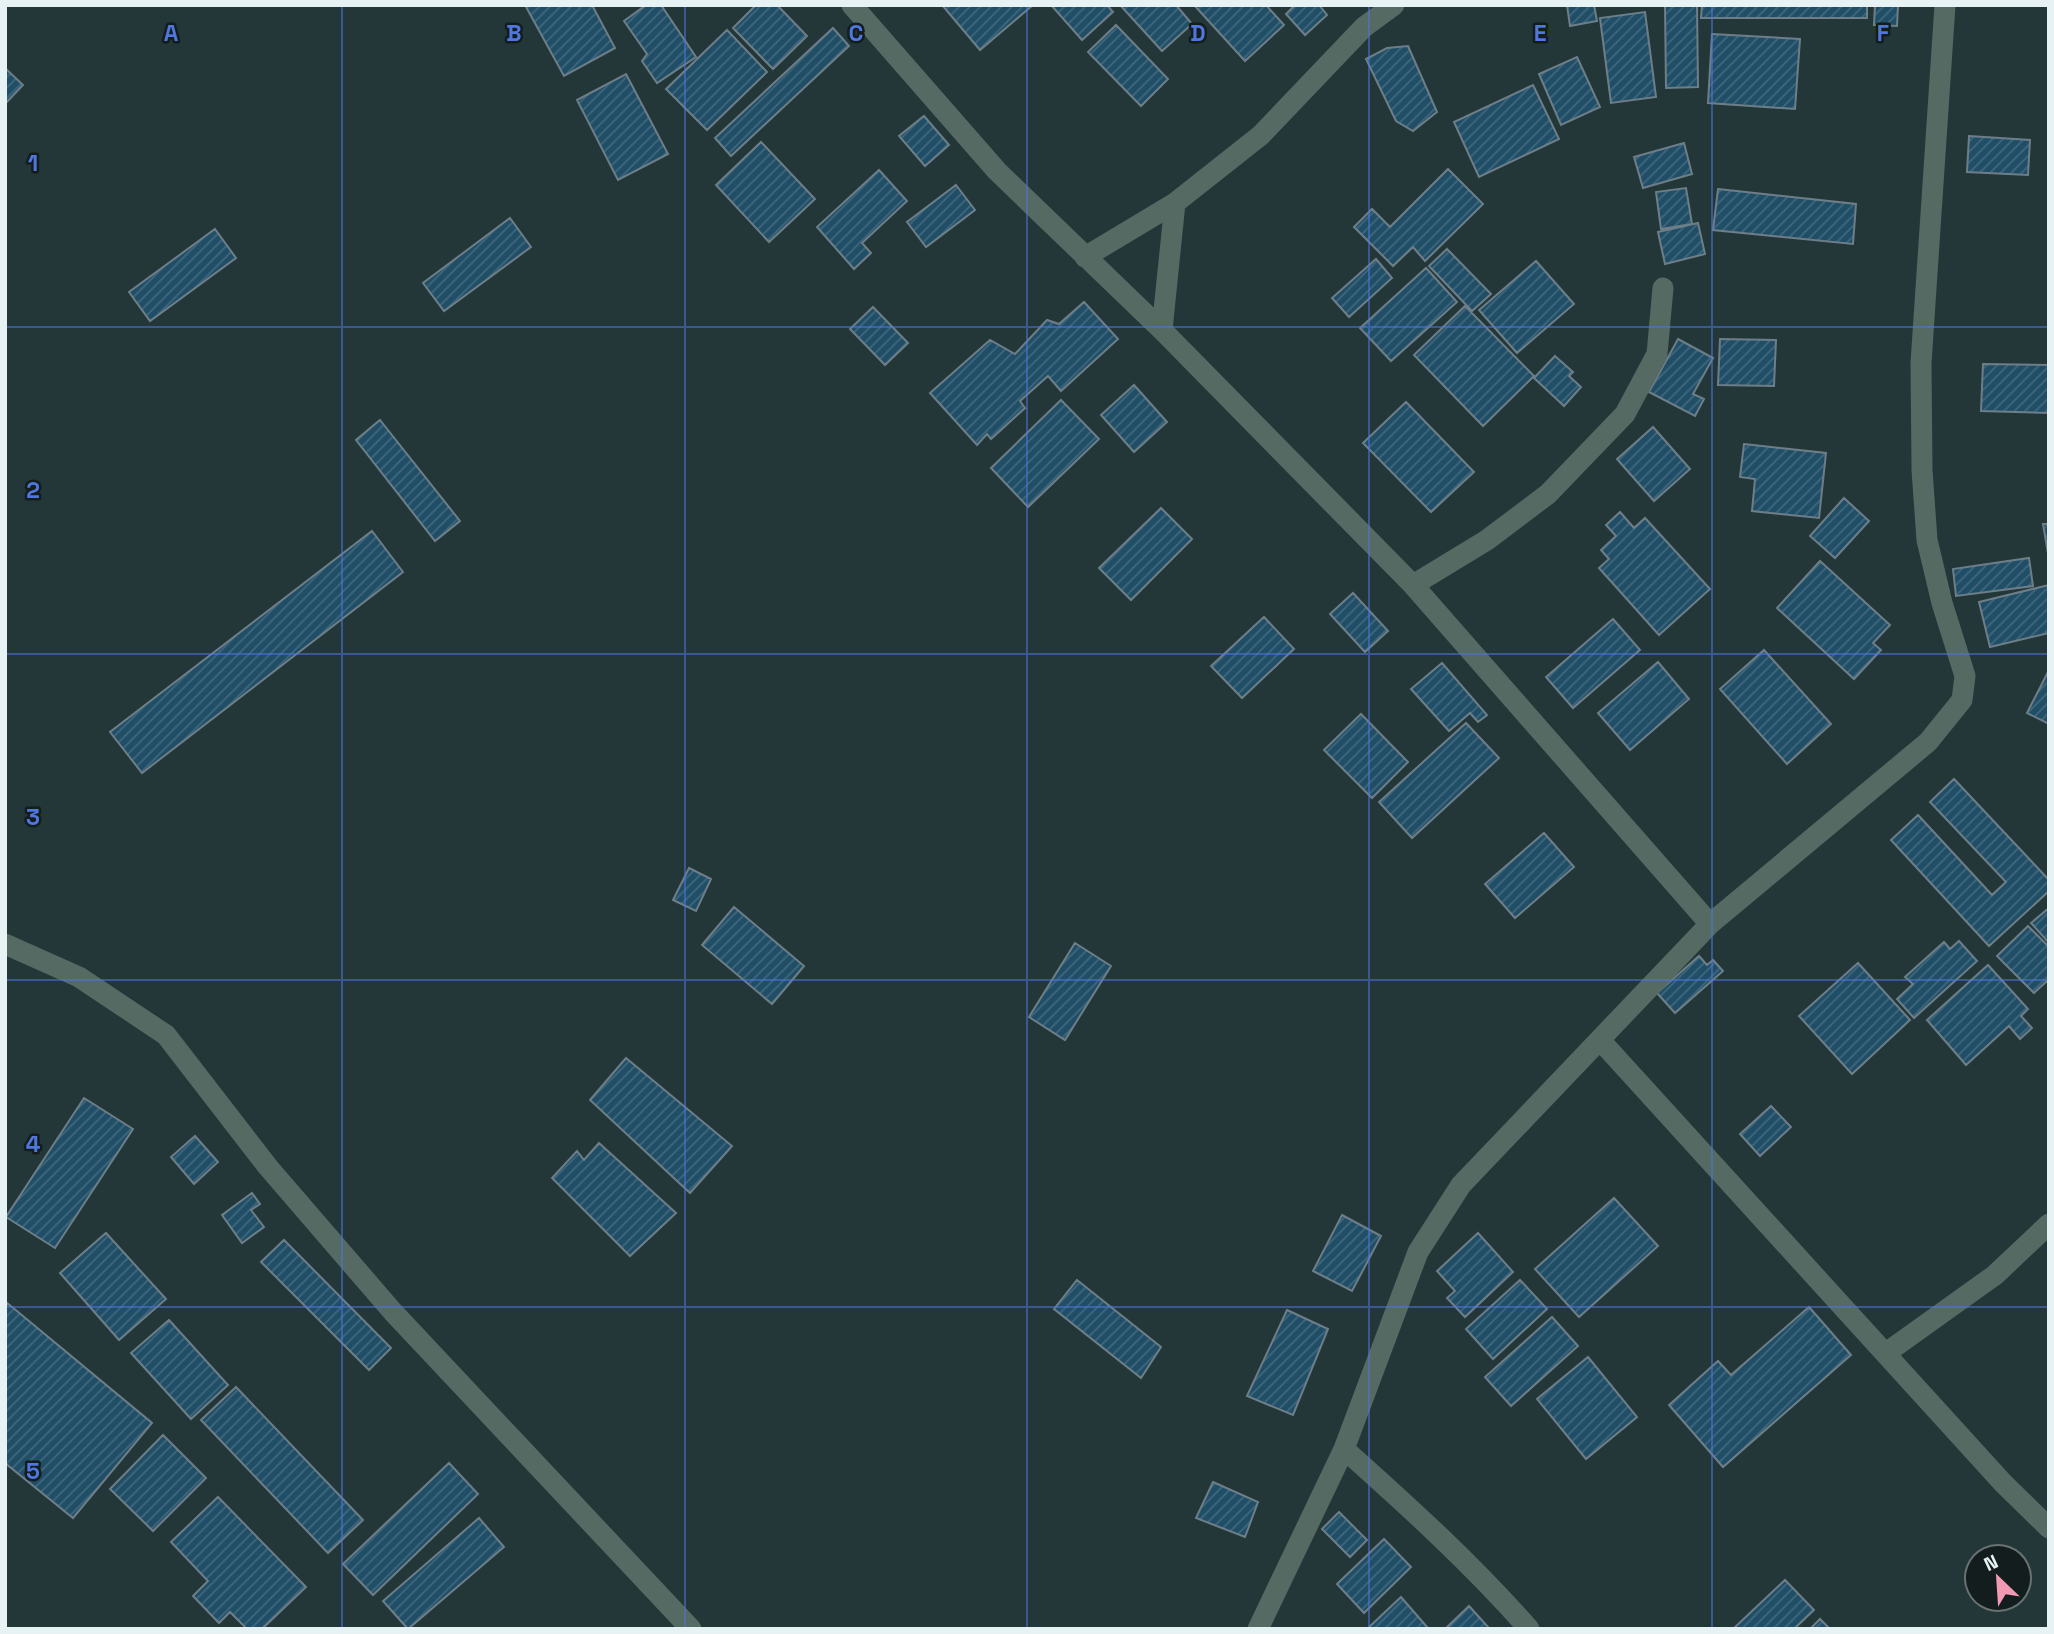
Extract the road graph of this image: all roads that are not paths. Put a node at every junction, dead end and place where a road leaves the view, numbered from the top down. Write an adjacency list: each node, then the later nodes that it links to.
1 (852, 5): 5 (street)
2 (1394, 5): 4 (street)
3 (1945, 5): 9 (street)
4 (1175, 203): 5 (street); 7 (street)
5 (1085, 257): 7 (street)
6 (1663, 288): 8 (street)
7 (1162, 330): 8 (street)
8 (1413, 585): 9 (street)
9 (1710, 924): 11 (street)
10 (5, 944): 16 (street)
11 (1600, 1040): 13 (street); 14 (street)
12 (2049, 1224): 13 (street)
13 (1886, 1353): 15 (street)
14 (1344, 1449): 17 (street); 18 (street)
15 (2049, 1528)
16 (691, 1629)
17 (1258, 1629)
18 (1529, 1629)

